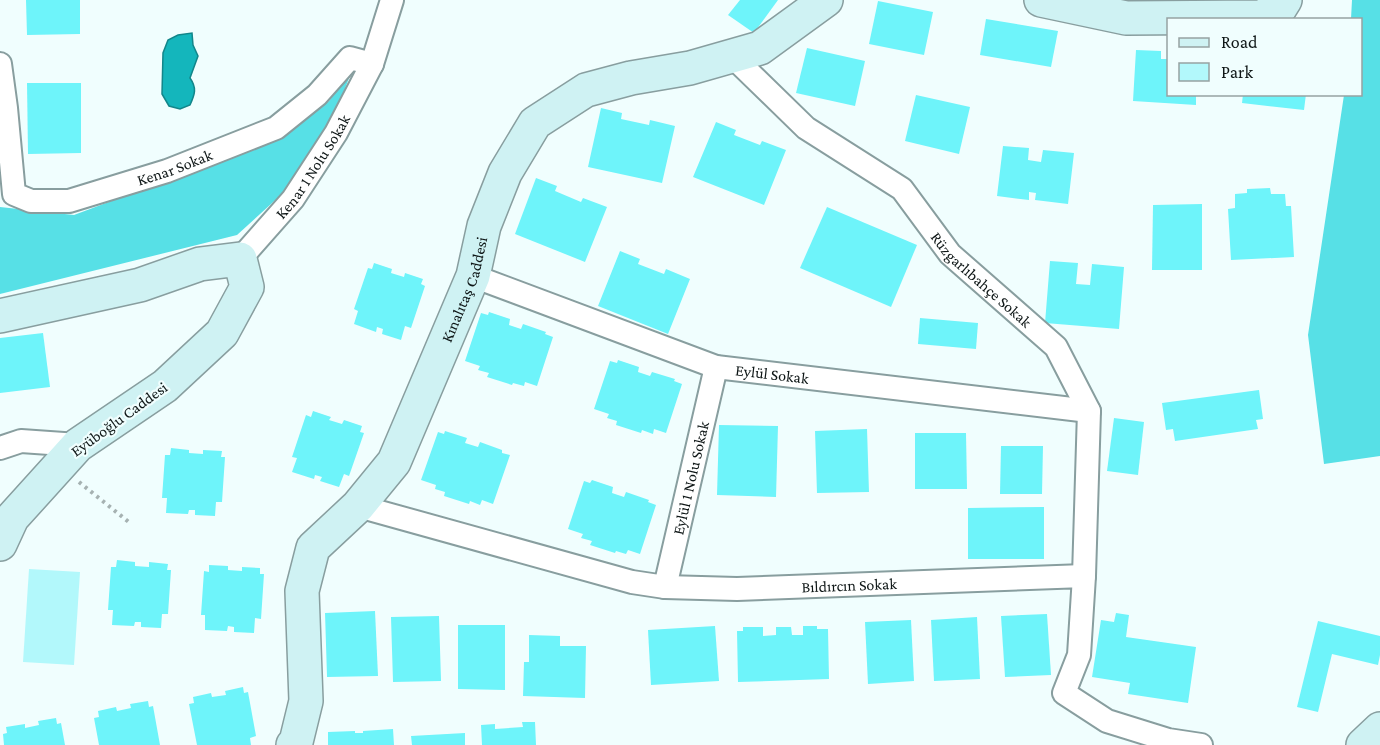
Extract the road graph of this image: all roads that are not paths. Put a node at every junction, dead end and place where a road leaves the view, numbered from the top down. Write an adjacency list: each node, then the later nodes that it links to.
1 (392, 0): 7 (street)
2 (826, 0): 5 (street, Kınalıtaş Caddesi)
3 (1041, 0): 4 (street)
4 (1284, 0)
5 (732, 56): 9 (street, Kınalıtaş Caddesi); 12 (street, Rüzgarlıbahçe Sokak)
6 (0, 64): 7 (street, Kenar Sokak)
7 (372, 64): 8 (street, Kenar 1 Nolu Sokak)
8 (240, 259): 10 (street); 14 (street, Eyüboğlu Caddesi)
9 (473, 276): 11 (street, Eylül Sokak); 15 (street, Kınalıtaş Caddesi)
10 (0, 316)
11 (716, 368): 12 (street, Eylül Sokak); 18 (street, Eylül 1 Nolu Sokak)
12 (1089, 411): 17 (street, Rüzgarlıbahçe Sokak)
13 (0, 448): 14 (street)
14 (68, 455): 16 (street, Eyüboğlu Caddesi)
15 (358, 506): 18 (street, Bıldırcın Sokak); 20 (street, Kınalıtaş Caddesi)
16 (0, 544)
17 (1084, 576): 18 (street, Bıldırcın Sokak); 21 (street)
18 (666, 587)
19 (1380, 729): 22 (street)
20 (293, 745)
21 (1201, 745)
22 (1363, 745)

